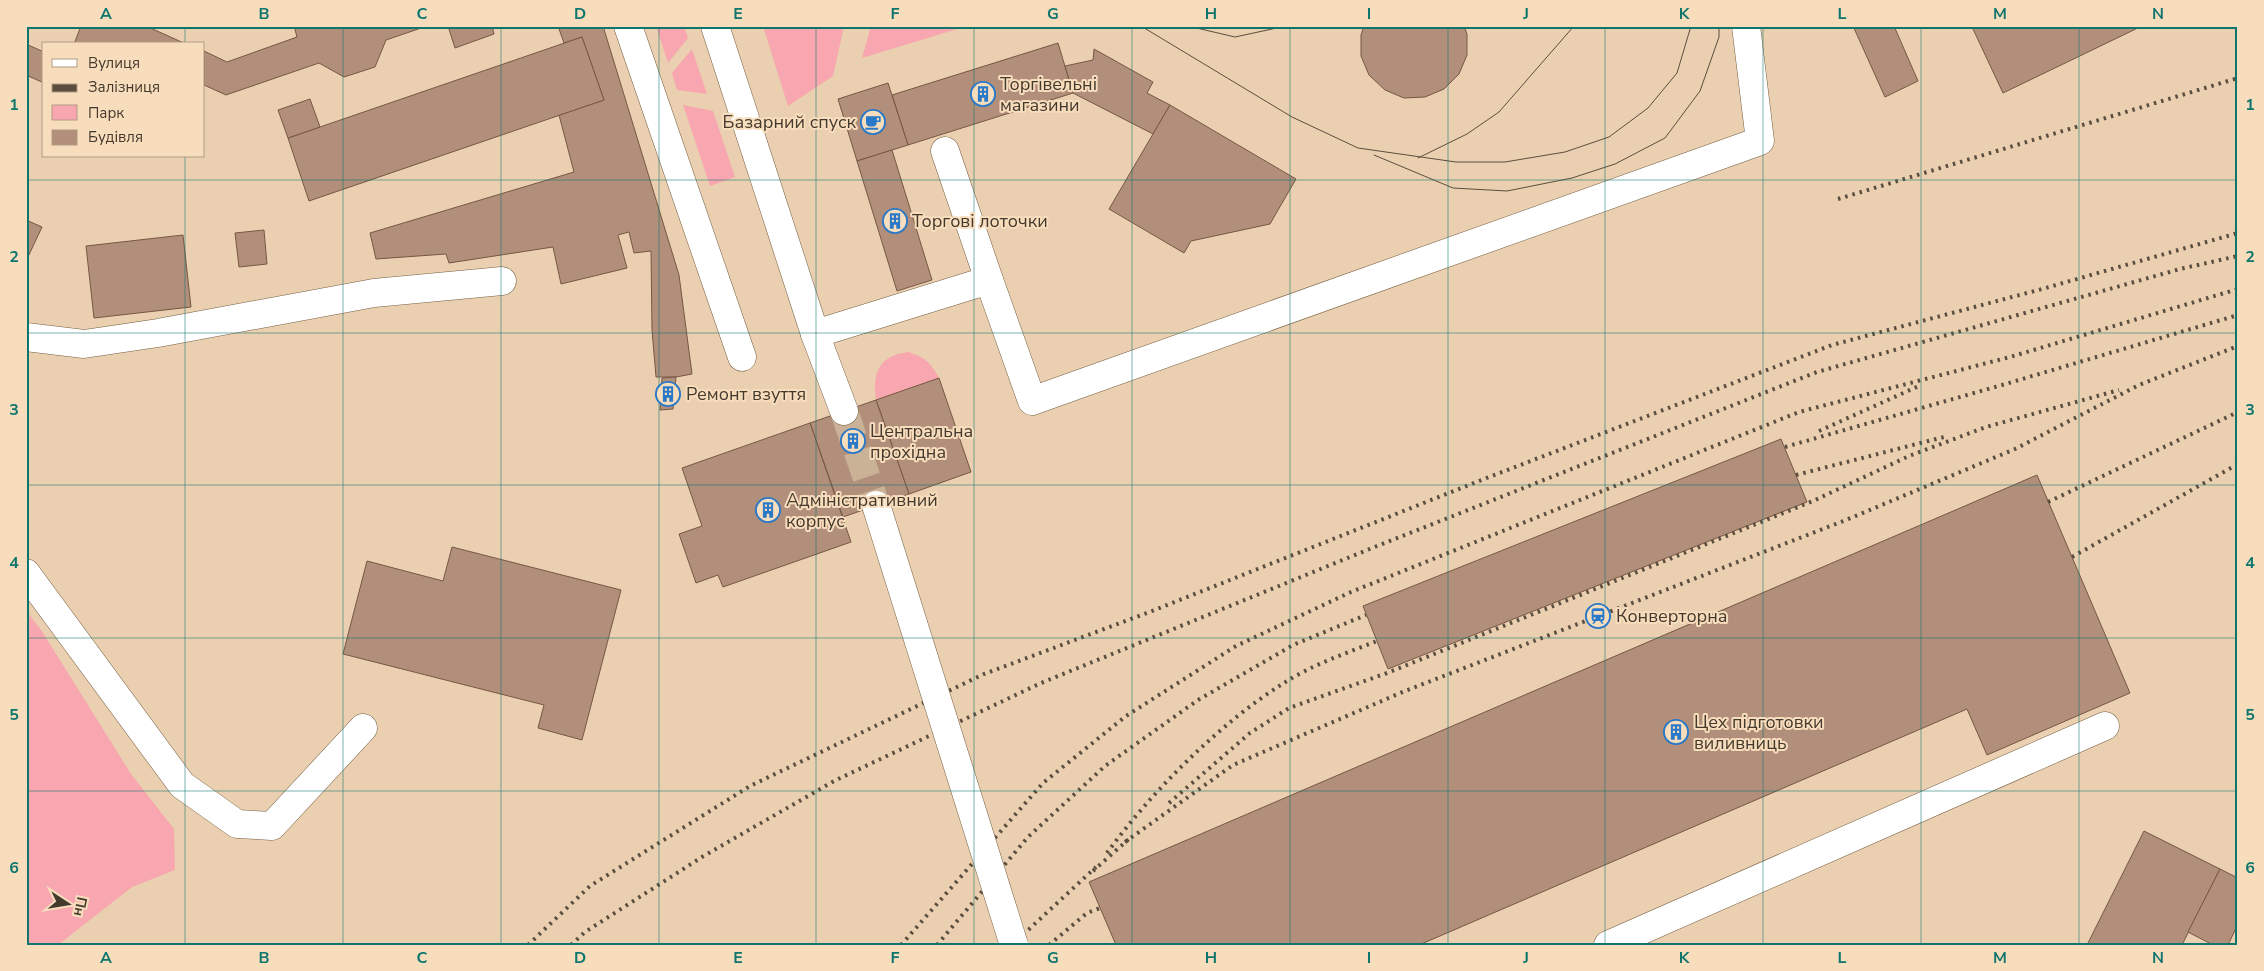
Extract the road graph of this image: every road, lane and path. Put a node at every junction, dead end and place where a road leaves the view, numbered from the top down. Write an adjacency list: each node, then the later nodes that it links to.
1 (628, 26): 9 (street)
2 (715, 26): 7 (street)
3 (1746, 26): 5 (street)
4 (945, 151): 5 (street)
5 (989, 280): 7 (street)
6 (502, 281): 8 (street)
7 (815, 334): 10 (street)
8 (26, 337)
9 (742, 357)
10 (844, 411)
11 (876, 505): 15 (street, bridge)
12 (26, 572): 14 (street)
13 (2104, 726): 16 (street)
14 (363, 728)
15 (1014, 945)
16 (1608, 945)

